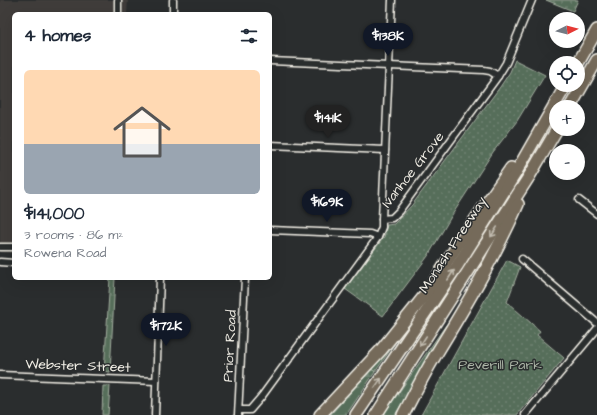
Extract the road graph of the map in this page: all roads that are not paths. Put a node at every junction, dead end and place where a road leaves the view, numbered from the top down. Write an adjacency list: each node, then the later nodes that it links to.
1 (118, 0): 5 (street)
2 (173, 0): 6 (street)
3 (392, 0): 11 (street)
4 (532, 0): 12 (street, Ivanhoe Grove)
5 (118, 12)
6 (173, 12)
7 (597, 30): 8 (highway)
8 (582, 56)
9 (597, 60): 14 (highway)
10 (272, 61): 11 (street)
11 (389, 66): 12 (street); 18 (street)
12 (498, 76): 22 (street, Ivanhoe Grove)
13 (562, 92): 15 (highway, Monash Freeway)
14 (574, 100)
15 (546, 121): 38 (highway); 39 (highway, Monash Freeway, one-way to 15)
16 (553, 136): 19 (highway, Monash Freeway)
17 (272, 145): 18 (street)
18 (385, 150): 22 (street)
19 (530, 176): 40 (highway, Monash Freeway, one-way to 40); 41 (highway)
20 (579, 200): 21 (street)
21 (597, 214)
22 (382, 219): 24 (street, Ivanhoe Grove)
23 (272, 230): 24 (street)
24 (378, 236): 36 (street, Ivanhoe Grove)
25 (0, 247): 26 (street)
26 (12, 247)
27 (522, 259): 32 (street)
28 (0, 262): 29 (street)
29 (12, 263)
30 (160, 280): 35 (street)
31 (245, 280): 36 (street, Prior Road)
32 (597, 322)
33 (597, 329): 42 (street)
34 (0, 375): 35 (street, Webster Street)
35 (156, 381): 37 (street)
36 (238, 413)
37 (155, 415)
38 (320, 415)
39 (356, 415)
40 (376, 415)
41 (402, 415)
42 (525, 415)

